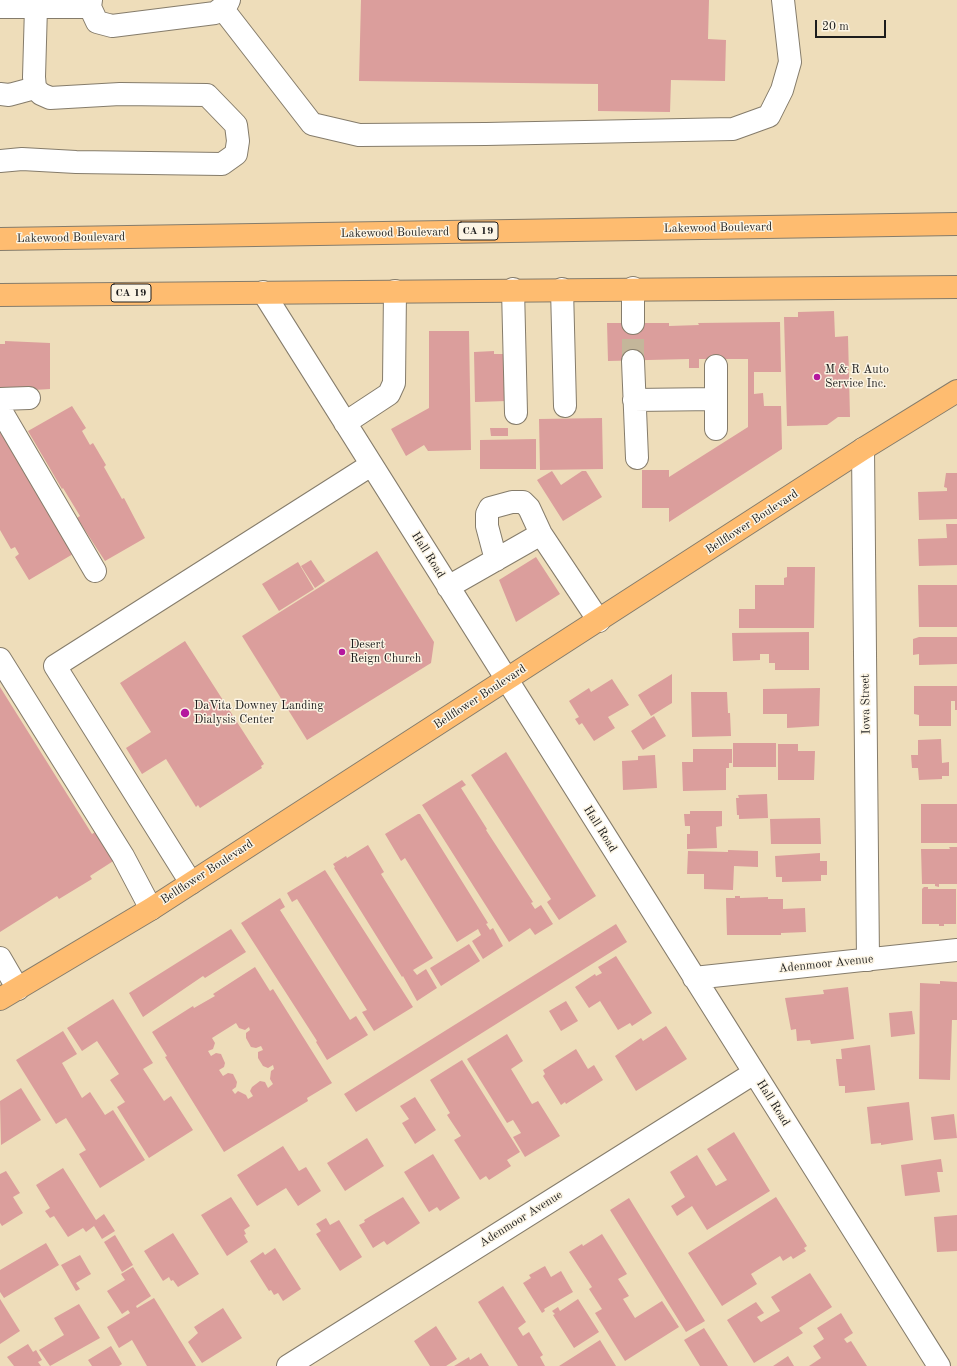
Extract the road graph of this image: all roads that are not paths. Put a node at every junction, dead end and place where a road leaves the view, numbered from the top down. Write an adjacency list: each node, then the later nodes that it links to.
1 (783, 0): 3 (street)
2 (90, 3): 3 (street); 5 (street)
3 (225, 4)
4 (0, 7): 5 (street)
5 (36, 7): 6 (street)
6 (35, 88): 7 (street); 8 (street)
7 (0, 94)
8 (0, 161)
9 (957, 224): 10 (main road, Lakewood Boulevard / CA 19)
10 (0, 239)
11 (957, 287): 12 (main road)
12 (633, 288): 14 (main road); 18 (street)
13 (513, 289): 14 (main road); 15 (main road); 28 (street)
14 (562, 289): 26 (street)
15 (395, 291): 16 (main road); 29 (street)
16 (263, 292): 17 (main road, CA 19); 29 (street, Hall Road)
17 (0, 294)
18 (633, 323)
19 (633, 361): 25 (street)
20 (716, 366): 23 (street)
21 (957, 391): 31 (main road, Bellflower Boulevard)
22 (29, 398): 24 (street)
23 (716, 398): 25 (street); 30 (street)
24 (0, 399)
25 (634, 400): 32 (street)
26 (565, 406)
27 (0, 409): 36 (street)
28 (516, 413)
29 (345, 423): 33 (street, Hall Road)
30 (716, 429)
31 (863, 449): 38 (main road, Bellflower Boulevard); 45 (street, Iowa Street)
32 (637, 458)
33 (371, 465): 37 (street, Hall Road); 41 (street)
34 (540, 534): 35 (street); 35 (street); 38 (street)
35 (496, 560): 37 (street)
36 (95, 571)
37 (448, 588): 40 (street, Hall Road)
38 (599, 621): 40 (main road, Bellflower Boulevard)
39 (0, 660): 42 (street)
40 (506, 680): 41 (main road, Bellflower Boulevard); 46 (street, Hall Road)
41 (191, 882): 42 (main road, Bellflower Boulevard)
42 (151, 909): 47 (main road, Bellflower Boulevard)
43 (957, 950): 45 (street, Adenmoor Avenue)
44 (0, 958): 47 (street)
45 (868, 960): 46 (street, Adenmoor Avenue)
46 (694, 978): 48 (street, Hall Road)
47 (9, 994)
48 (754, 1073): 49 (street, Adenmoor Avenue); 50 (street, Hall Road)
49 (288, 1366)
50 (939, 1366)

